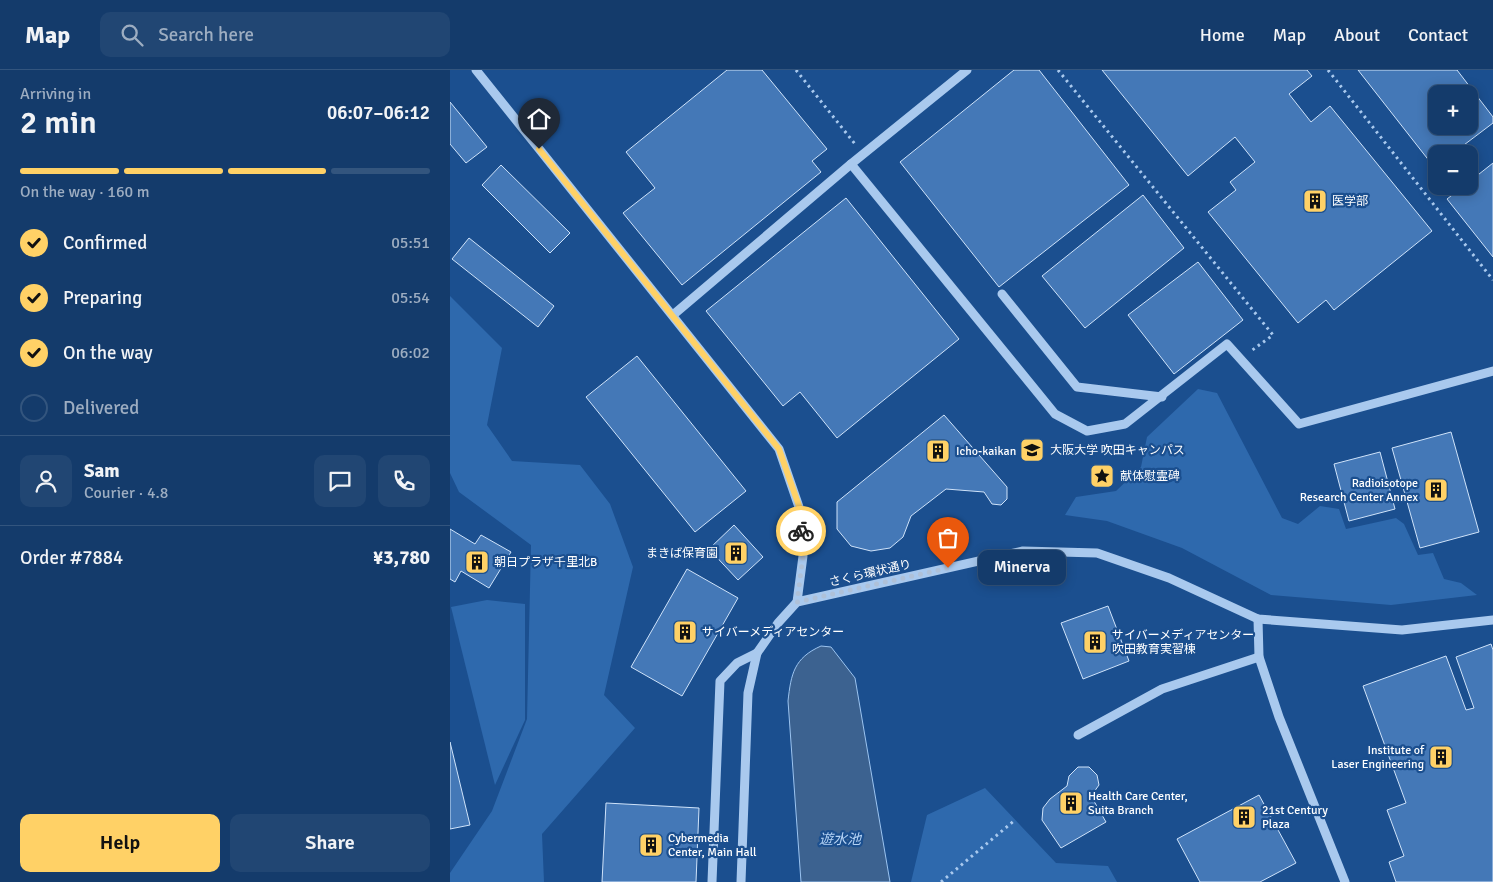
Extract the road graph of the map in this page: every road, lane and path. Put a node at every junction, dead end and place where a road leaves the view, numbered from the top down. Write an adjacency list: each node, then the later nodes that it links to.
1 (476, 70): 10 (lane)
2 (796, 70): 6 (path)
3 (966, 70): 6 (lane)
4 (1058, 70): 11 (path)
5 (1328, 70): 8 (path)
6 (863, 154): 7 (lane)
7 (851, 164): 10 (lane); 13 (lane)
8 (1493, 280)
9 (1002, 294): 13 (lane)
10 (673, 314): 14 (lane)
11 (1241, 359): 12 (lane); 13 (lane)
12 (1493, 371)
13 (1162, 396)
14 (797, 602): 15 (lane, さくら環状通り); 17 (lane)
15 (1258, 619): 16 (lane); 18 (lane)
16 (1493, 620)
17 (757, 653): 21 (lane); 22 (lane)
18 (1259, 658): 19 (lane); 24 (lane)
19 (1078, 735)
20 (1015, 820): 23 (path)
21 (712, 882)
22 (741, 882)
23 (941, 882)
24 (1345, 882)

